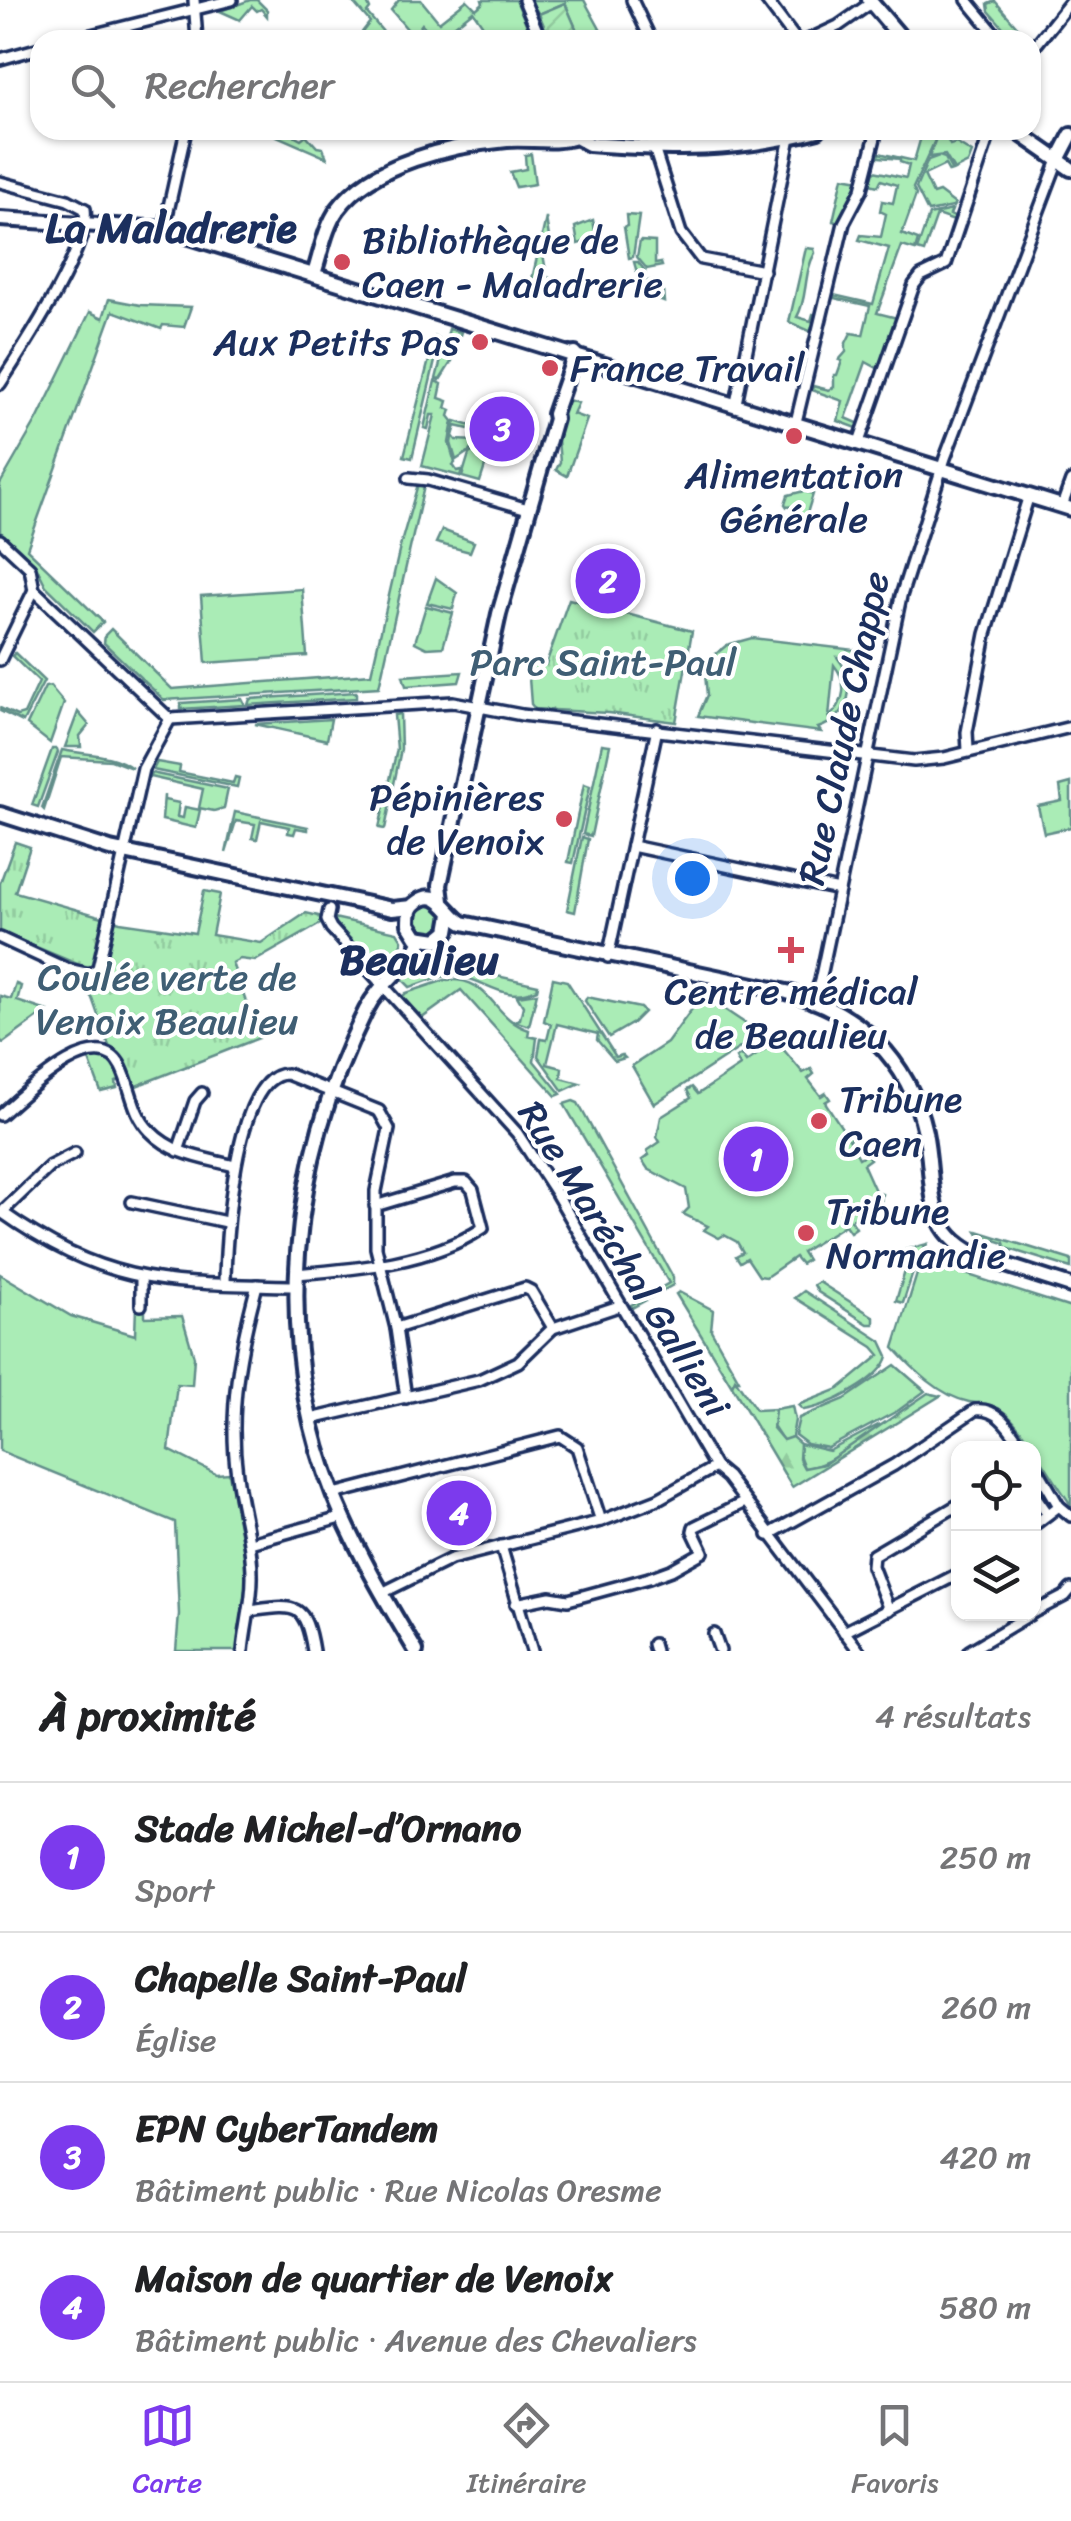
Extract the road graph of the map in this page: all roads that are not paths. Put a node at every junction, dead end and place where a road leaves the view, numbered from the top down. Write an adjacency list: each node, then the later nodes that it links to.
1 (232, 0): 8 (street)
2 (524, 0): 13 (street)
3 (632, 0): 14 (street)
4 (766, 0): 15 (street)
5 (971, 1): 18 (street)
6 (1071, 1): 19 (street)
7 (870, 2): 16 (street); 17 (street)
8 (194, 5): 9 (street); 12 (street)
9 (129, 25): 10 (street); 11 (street)
10 (110, 30)
11 (131, 30)
12 (196, 30)
13 (537, 30)
14 (646, 30)
15 (788, 30)
16 (829, 30)
17 (894, 30)
18 (993, 30)
19 (1041, 38)
20 (30, 50): 21 (street)
21 (0, 58)
22 (1071, 135): 32 (street)
23 (184, 140): 37 (street)
24 (489, 140): 39 (street)
25 (584, 140): 31 (street)
26 (772, 140): 31 (street)
27 (789, 140): 38 (street)
28 (874, 140): 43 (street)
29 (989, 140): 44 (street)
30 (1029, 140): 32 (street)
31 (654, 148): 38 (street)
32 (1058, 160): 33 (street); 45 (street, Rue Claude Chappe)
33 (1071, 169)
34 (0, 182): 36 (street)
35 (0, 219): 36 (street)
36 (86, 223): 37 (street); 41 (street)
37 (164, 229): 39 (street)
38 (764, 271): 42 (street)
39 (314, 274): 40 (street)
40 (575, 354): 42 (street); 50 (street)
41 (0, 384)
42 (736, 404): 43 (street)
43 (796, 422): 44 (street)
44 (859, 442): 45 (street)
45 (942, 468): 48 (street); 59 (street, Rue Claude Chappe)
46 (409, 478): 50 (street)
47 (1071, 481): 49 (street)
48 (1029, 496): 49 (street); 58 (street)
49 (1067, 507)
50 (526, 508): 54 (street)
51 (0, 540): 52 (street)
52 (34, 590): 53 (street); 55 (street)
53 (0, 660)
54 (474, 704): 55 (street); 57 (street); 64 (street); 65 (street)
55 (170, 719): 62 (street)
56 (1071, 727): 58 (street)
57 (657, 729): 59 (street); 61 (street)
58 (968, 750): 59 (street)
59 (867, 755): 63 (street, Rue Claude Chappe)
60 (0, 817): 62 (street)
61 (632, 846): 63 (street); 73 (street)
62 (124, 855): 66 (street); 69 (street); 71 (street)
63 (839, 890): 75 (street, Rue Claude Chappe)
64 (426, 898): 65 (street); 66 (street)
65 (442, 902): 68 (street)
66 (412, 907): 69 (street)
67 (329, 910): 74 (street, Rue Maréchal Gallieni)
68 (451, 914): 70 (street); 73 (street)
69 (409, 924): 72 (street)
70 (448, 931): 72 (street); 73 (street)
71 (0, 938)
72 (422, 939): 74 (street)
73 (608, 957): 75 (street)
74 (384, 985): 76 (street); 93 (street, Rue Maréchal Gallieni)
75 (812, 1001): 91 (street)
76 (330, 1092): 81 (street); 83 (street); 88 (street)
77 (202, 1093): 79 (street)
78 (0, 1114): 79 (street)
79 (178, 1152): 81 (street)
80 (75, 1153): 84 (street)
81 (235, 1166): 85 (street)
82 (132, 1202): 85 (street)
83 (375, 1206): 86 (street); 86 (street)
84 (1, 1212): 87 (street)
85 (226, 1222): 89 (street)
86 (379, 1264): 88 (street); 94 (street)
87 (142, 1279): 89 (street); 92 (street)
88 (296, 1280): 90 (street); 97 (street)
89 (225, 1284): 90 (street)
90 (258, 1285): 112 (street)
91 (1071, 1288)
92 (140, 1305)
93 (620, 1306): 95 (street); 99 (street, Rue Maréchal Gallieni)
94 (396, 1328): 95 (street); 96 (street)
95 (553, 1328): 96 (street)
96 (406, 1398): 97 (street)
97 (311, 1418): 101 (street)
98 (1018, 1441): 111 (street)
99 (715, 1468): 102 (street, Rue Maréchal Gallieni); 110 (street)
100 (1041, 1476): 104 (street)
101 (334, 1494): 108 (street); 110 (street)
102 (745, 1502): 111 (street, Rue Maréchal Gallieni); 117 (street)
103 (1041, 1504): 106 (street)
104 (1059, 1506): 106 (street); 107 (street)
105 (951, 1510): 119 (street)
106 (1048, 1514): 109 (street)
107 (1071, 1516)
108 (344, 1517): 112 (street); 115 (street)
109 (1041, 1520)
110 (601, 1521): 113 (street)
111 (768, 1535): 122 (street, Rue Maréchal Gallieni)
112 (250, 1544): 120 (street)
113 (501, 1546): 115 (street); 117 (street)
114 (951, 1578): 119 (street)
115 (382, 1593): 126 (street)
116 (1069, 1597): 118 (street)
117 (516, 1604): 127 (street)
118 (1041, 1609)
119 (889, 1610): 122 (street)
120 (249, 1611): 124 (street); 125 (street)
121 (1019, 1621): 130 (street)
122 (844, 1632): 129 (street, Rue Maréchal Gallieni)
123 (714, 1634): 128 (street)
124 (243, 1651)
125 (313, 1651)
126 (416, 1651)
127 (532, 1651)
128 (720, 1651)
129 (859, 1651)
130 (969, 1651)

